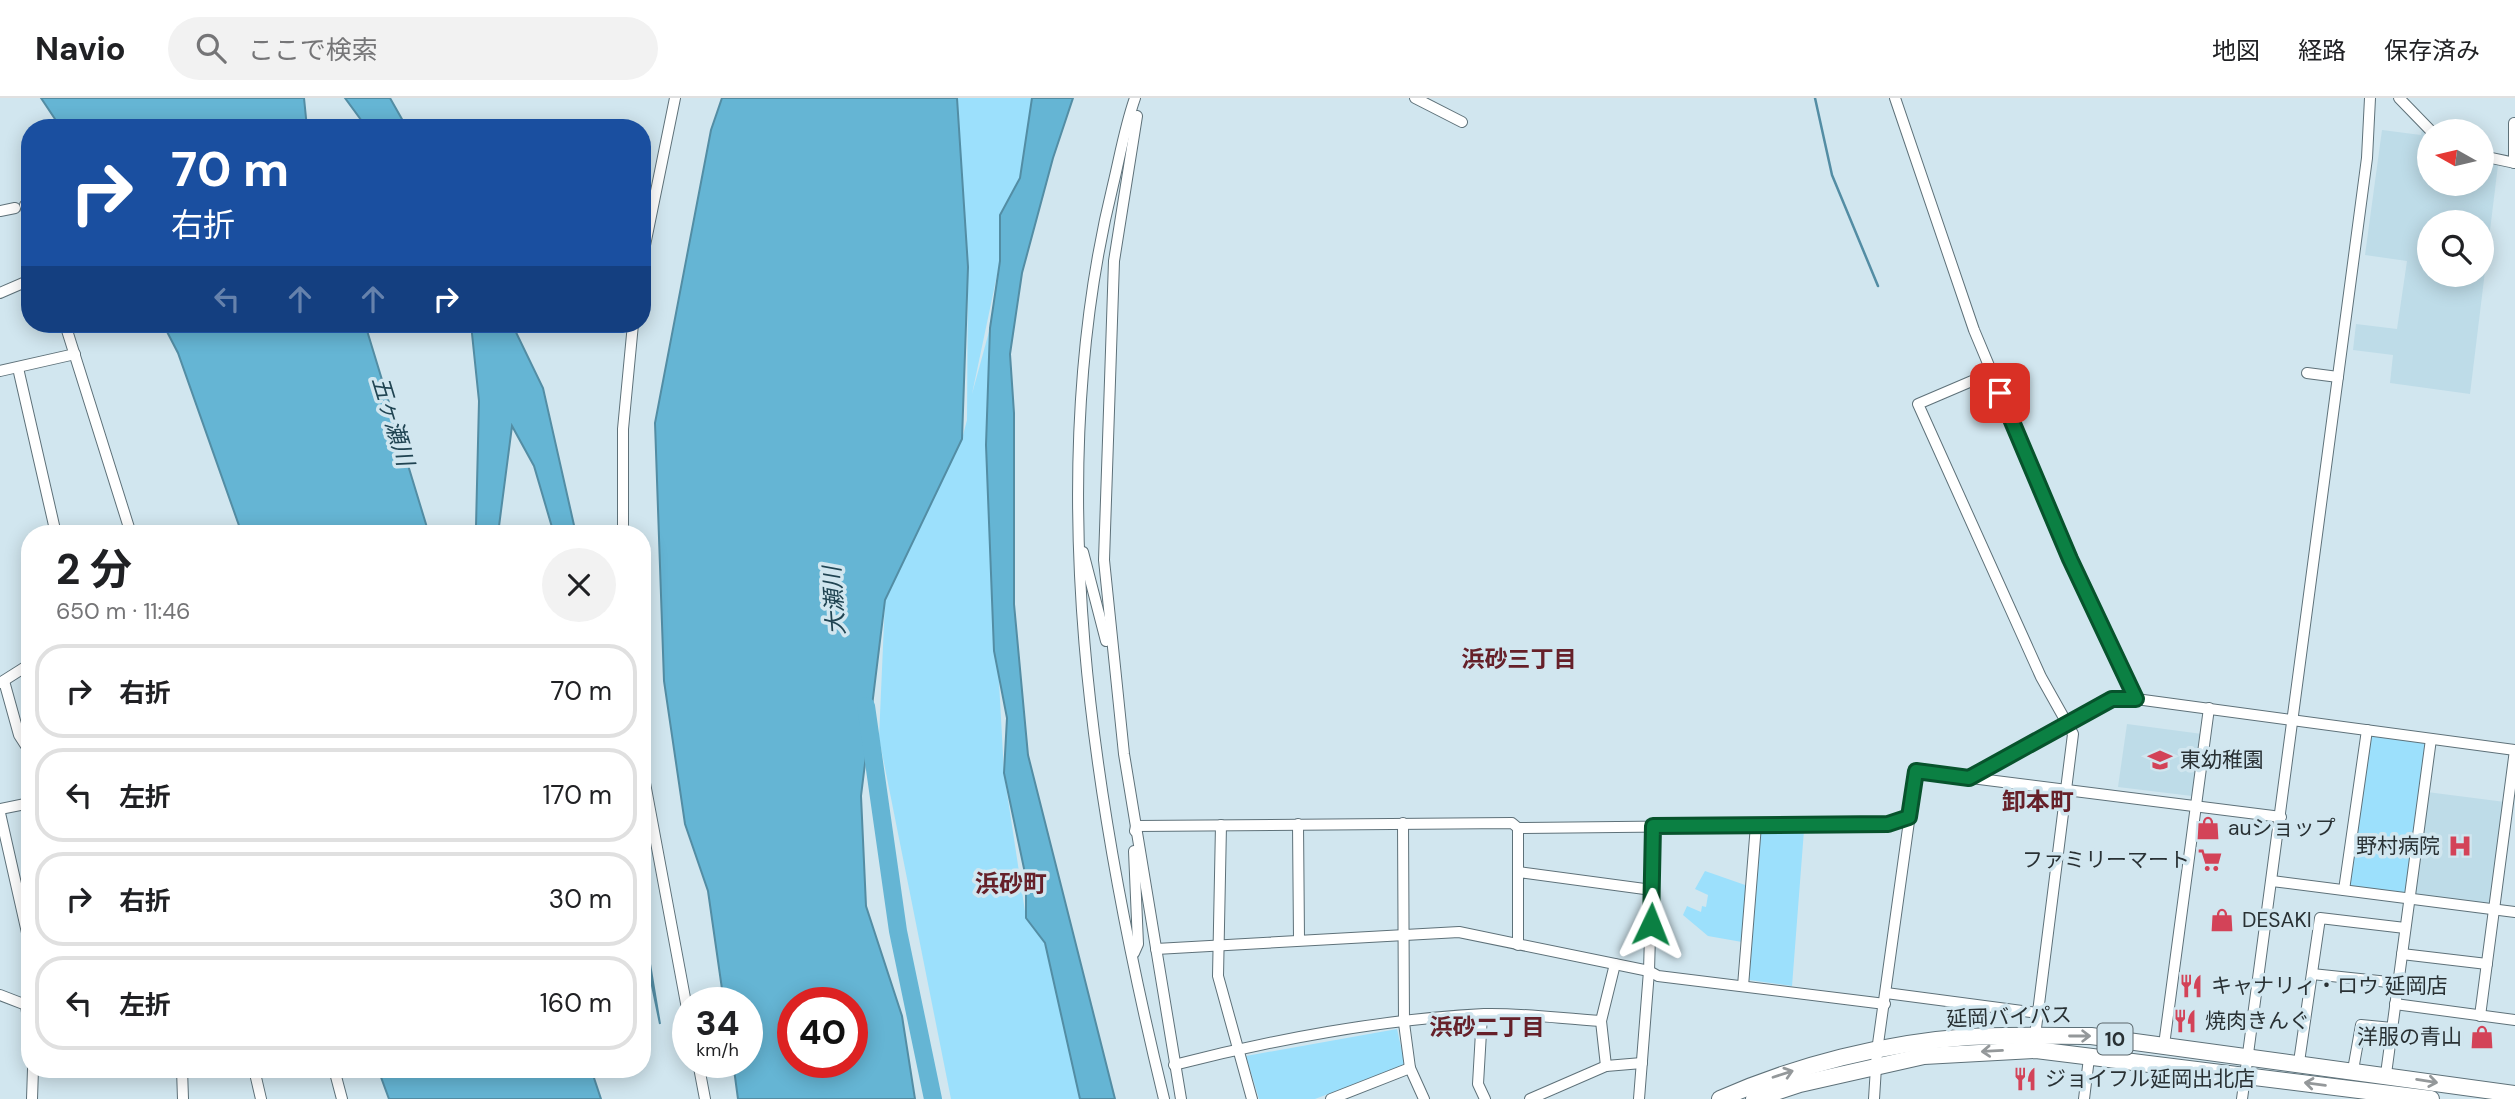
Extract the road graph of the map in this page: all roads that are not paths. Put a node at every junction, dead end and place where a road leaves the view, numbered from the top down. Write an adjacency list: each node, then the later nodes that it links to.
1 (676, 98): 14 (street)
2 (1415, 98): 8 (street)
3 (1895, 98): 22 (street)
4 (2370, 98): 24 (street)
5 (2399, 98): 7 (street)
6 (1134, 100): 28 (street); 29 (street)
7 (2419, 119)
8 (1462, 122)
9 (2514, 123): 11 (street)
10 (2494, 159): 11 (street)
11 (2514, 163)
12 (21, 207): 13 (street)
13 (0, 211)
14 (651, 217)
15 (21, 284): 16 (street)
16 (0, 293)
17 (68, 333): 19 (street)
18 (632, 333): 27 (street)
19 (75, 354): 20 (street); 26 (street)
20 (18, 368): 21 (street); 25 (street)
21 (0, 372)
22 (1993, 372): 32 (street); 35 (street)
23 (2307, 373): 24 (street)
24 (2338, 377): 34 (street)
25 (54, 525)
26 (128, 525)
27 (623, 525)
28 (1080, 549): 29 (street); 70 (street)
29 (1113, 656): 52 (street)
30 (21, 670): 31 (street)
31 (2, 682): 37 (street)
32 (2136, 699): 33 (street); 35 (street)
33 (2209, 708): 34 (street); 43 (street)
34 (2294, 719): 36 (street); 47 (street)
35 (2068, 724): 40 (street); 41 (street)
36 (2367, 730): 38 (street); 58 (street)
37 (21, 738)
38 (2431, 739): 39 (street); 59 (street)
39 (2515, 750): 61 (street)
40 (1969, 778): 41 (street); 46 (street)
41 (2066, 790): 43 (street); 82 (street)
42 (21, 805): 44 (street)
43 (2195, 806): 47 (street); 90 (street)
44 (0, 811): 60 (street)
45 (651, 815): 77 (street)
46 (1909, 817): 51 (street); 79 (street)
47 (2281, 817): 56 (street)
48 (1403, 823): 49 (street); 54 (street); 64 (street)
49 (1298, 824): 50 (street); 65 (street)
50 (1221, 825): 52 (street); 66 (street)
51 (1756, 825): 53 (street); 76 (street)
52 (1136, 826): 68 (street); 70 (street)
53 (1653, 826): 54 (street); 57 (street)
54 (1518, 828): 55 (street)
55 (1518, 872): 57 (street); 67 (street)
56 (2272, 881): 58 (street); 92 (street)
57 (1652, 890): 73 (street)
58 (2344, 890): 59 (street)
59 (2409, 898): 61 (street); 63 (street)
60 (21, 906)
61 (2495, 909): 62 (street); 72 (street)
62 (2515, 912)
63 (2405, 928): 69 (street); 74 (street)
64 (1402, 934): 65 (street); 67 (street); 87 (street)
65 (1299, 939): 66 (street)
66 (1220, 943): 68 (street); 91 (street)
67 (1518, 945): 71 (street)
68 (1156, 948): 97 (street)
69 (2402, 954): 72 (street); 75 (street)
70 (1133, 955): 115 (street)
71 (1615, 964): 73 (street); 86 (street)
72 (2487, 964): 84 (street)
73 (1649, 971): 76 (street); 96 (street)
74 (2312, 974): 75 (street); 95 (street)
75 (2398, 983): 81 (street)
76 (1743, 986): 79 (street)
77 (683, 987)
78 (0, 995): 80 (street)
79 (1885, 999): 82 (street); 93 (street)
80 (21, 1002)
81 (2395, 1004): 84 (street); 88 (street)
82 (2038, 1013): 89 (street)
83 (1482, 1015): 86 (street); 87 (street); 120 (street)
84 (2480, 1016): 85 (street)
85 (2515, 1020)
86 (1601, 1021): 98 (street)
87 (1404, 1023): 91 (street); 99 (street)
88 (2392, 1028): 100 (street); 101 (street)
89 (2035, 1036): 90 (highway, 延岡バイパス / 10, one-way to 90); 93 (highway, 延岡バイパス / 10)
90 (2164, 1045): 92 (highway, 延岡バイパス / 10)
91 (1237, 1049): 97 (street); 117 (street)
92 (2249, 1056): 95 (highway, 延岡バイパス / 10); 102 (street)
93 (1877, 1058): 94 (highway, 延岡バイパス / 10, one-way to 93); 123 (highway, 延岡バイパス / 10, one-way to 93); 124 (highway, 延岡バイパス / 10); 125 (street)
94 (2089, 1058): 102 (highway, 延岡バイパス / 10); 126 (street)
95 (2299, 1062): 100 (highway, 延岡バイパス / 10)
96 (1642, 1063): 98 (street); 122 (street)
97 (1174, 1065): 116 (street)
98 (1606, 1066): 121 (street)
99 (1410, 1068): 118 (street); 119 (street)
100 (2353, 1070): 101 (highway, 延岡バイパス / 10)
101 (2386, 1074): 108 (highway, 延岡バイパス / 10, one-way to 108)
102 (2246, 1076): 109 (highway, 延岡バイパス / 10, one-way to 102); 127 (street)
103 (33, 1078): 110 (street)
104 (182, 1078): 111 (street)
105 (256, 1078): 112 (street)
106 (336, 1078): 113 (street)
107 (701, 1078): 114 (street)
108 (2515, 1094)
109 (2410, 1098): 128 (highway, 延岡バイパス / 10)
110 (32, 1099)
111 (183, 1099)
112 (261, 1099)
113 (342, 1099)
114 (705, 1099)
115 (1164, 1099)
116 (1181, 1099)
117 (1252, 1099)
118 (1331, 1099)
119 (1424, 1099)
120 (1485, 1099)
121 (1530, 1099)
122 (1639, 1099)
123 (1720, 1099)
124 (1755, 1099)
125 (1874, 1099)
126 (2084, 1099)
127 (2242, 1099)
128 (2431, 1099)

